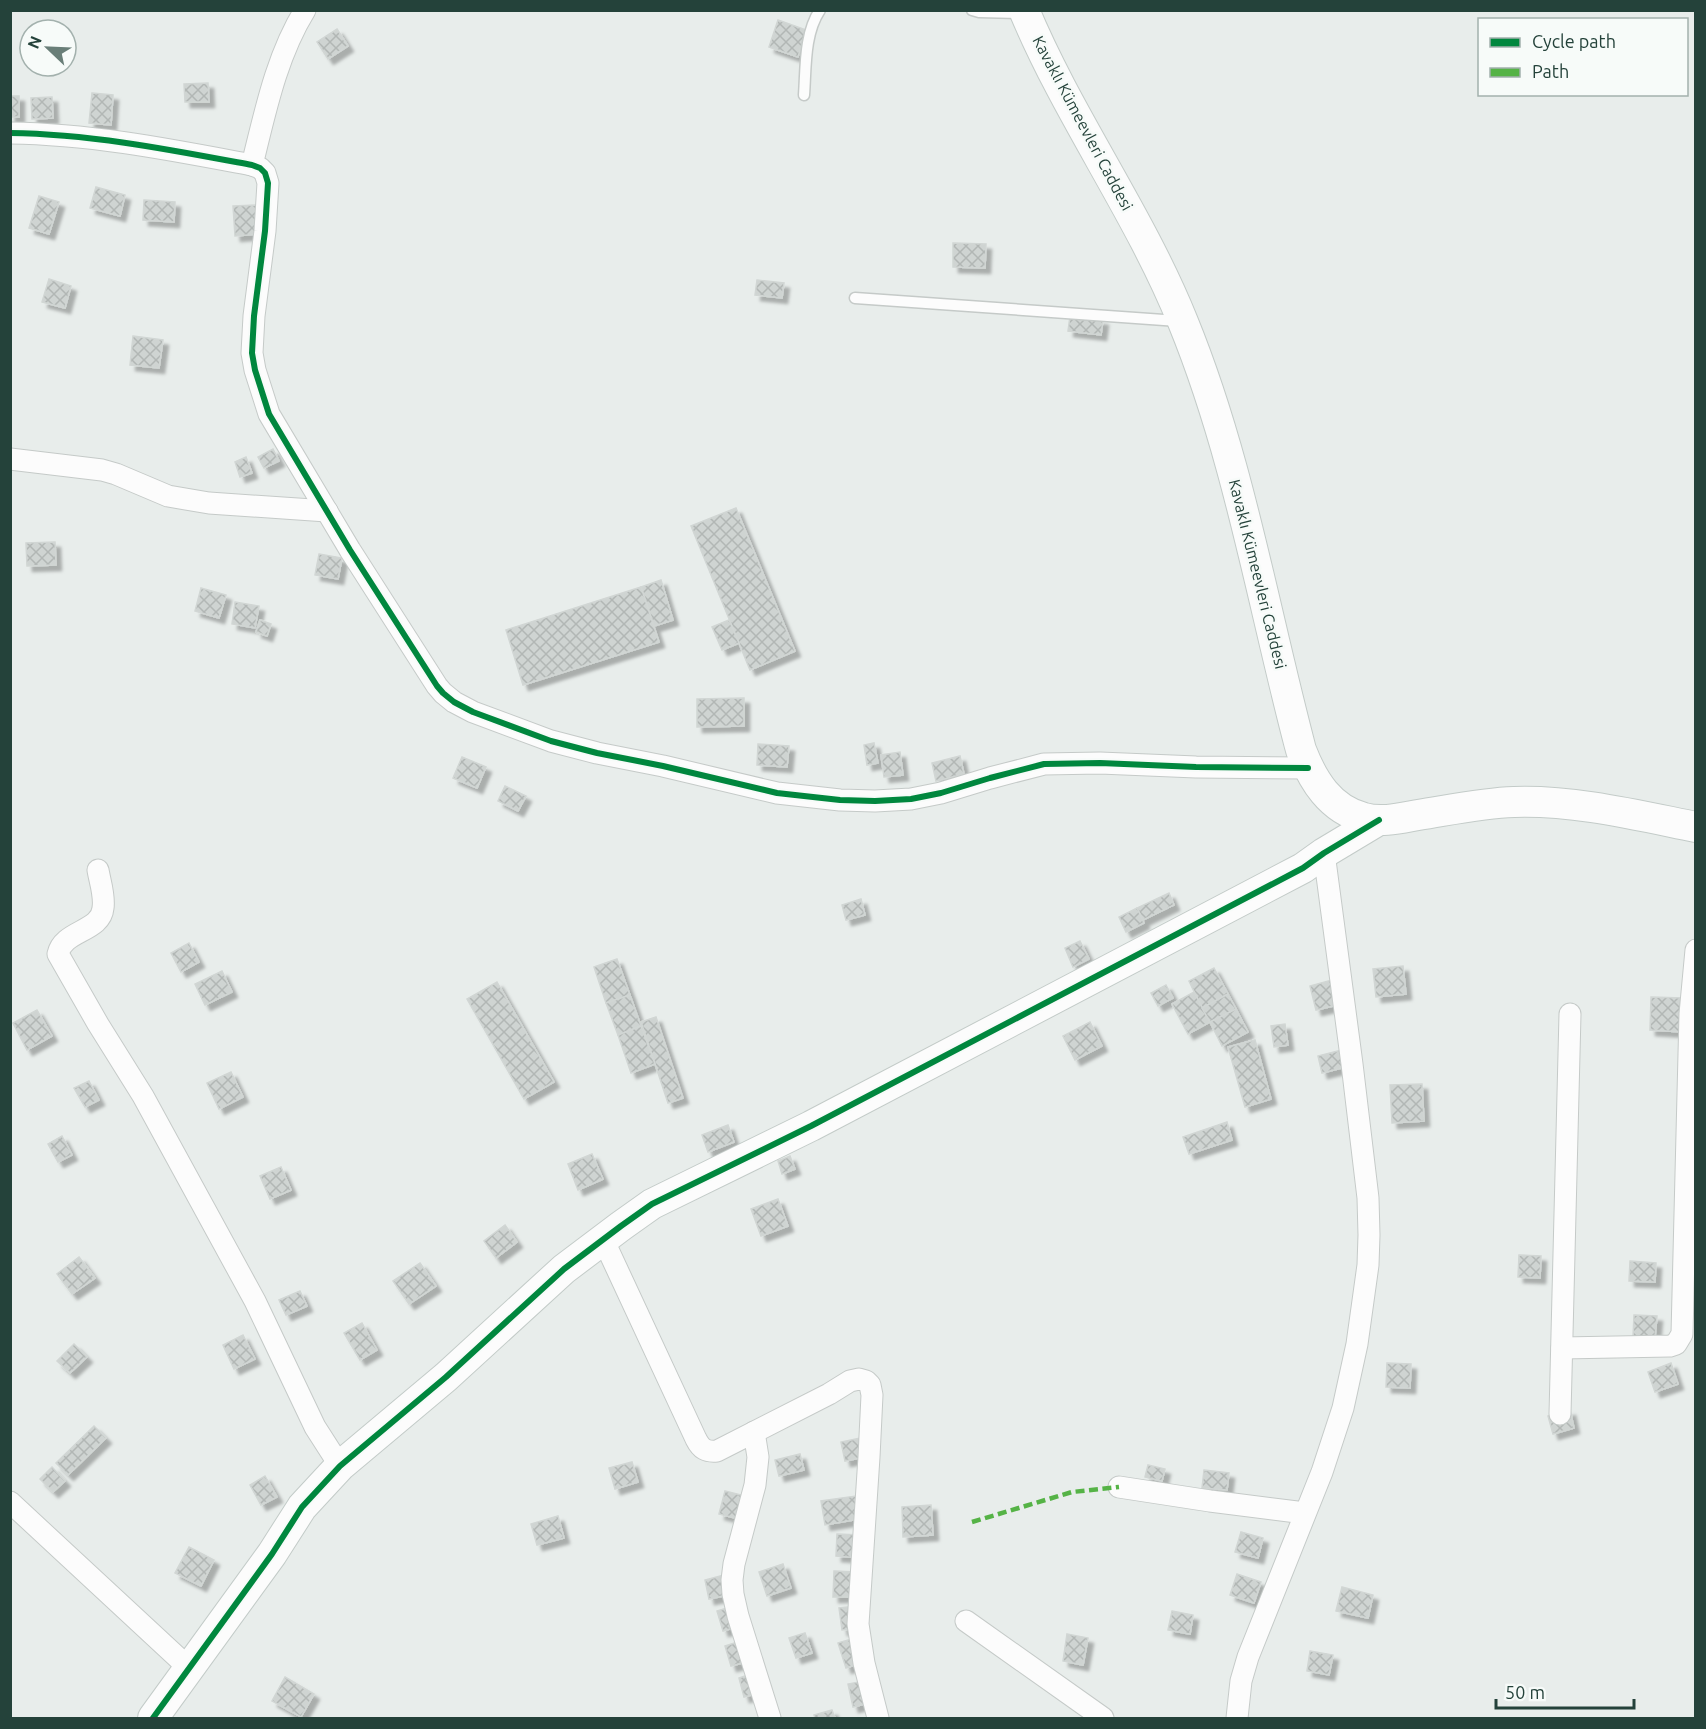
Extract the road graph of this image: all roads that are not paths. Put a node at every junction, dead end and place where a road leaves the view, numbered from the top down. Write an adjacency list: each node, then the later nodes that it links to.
1 (305, 10): 7 (street)
2 (820, 10): 5 (lane)
3 (972, 10): 4 (lane)
4 (1024, 12): 9 (street, Kavaklı Kümeevleri Caddesi)
5 (804, 95)
6 (10, 133): 7 (street)
7 (252, 165): 11 (street)
8 (855, 297): 9 (lane)
9 (1183, 322): 12 (street, Kavaklı Kümeevleri Caddesi)
10 (10, 459): 11 (street)
11 (327, 512): 12 (street)
12 (1308, 768): 13 (street, Kavaklı Kümeevleri Caddesi)
13 (1379, 820): 14 (street, Kavaklı Kümeevleri Caddesi); 15 (street)
14 (1695, 827)
15 (1324, 853): 19 (street); 26 (street)
16 (98, 870): 23 (street)
17 (1695, 950): 20 (street)
18 (1570, 1014): 20 (street)
19 (603, 1239): 22 (street); 23 (street)
20 (1562, 1348): 21 (street)
21 (1560, 1414)
22 (754, 1432): 30 (street); 31 (street)
23 (340, 1466): 28 (street)
24 (1119, 1487): 26 (street)
25 (10, 1502): 28 (street)
26 (1305, 1513): 33 (street)
27 (966, 1621): 32 (street)
28 (190, 1669): 29 (street)
29 (153, 1719)
30 (770, 1719)
31 (878, 1719)
32 (1103, 1719)
33 (1237, 1719)

